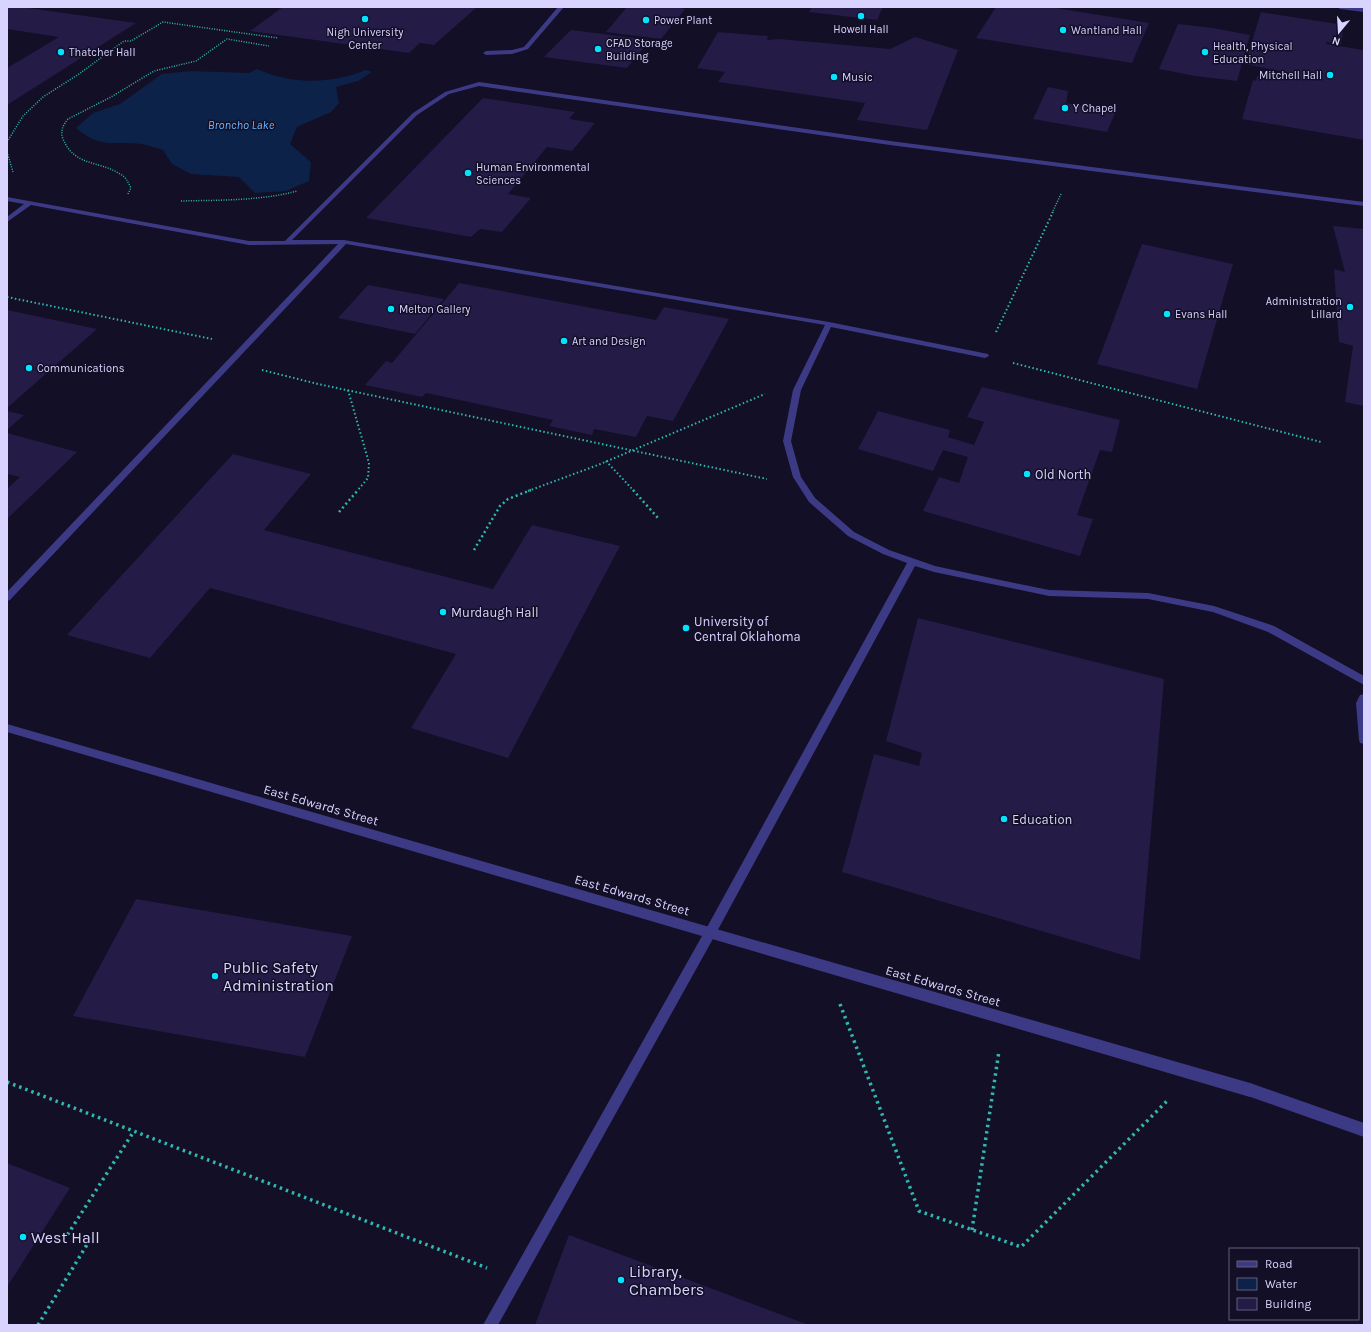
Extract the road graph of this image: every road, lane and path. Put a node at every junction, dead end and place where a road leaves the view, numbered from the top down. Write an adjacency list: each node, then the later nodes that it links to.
1 (561, 7): 6 (street)
2 (1340, 7): 3 (street)
3 (1364, 10)
4 (278, 38): 7 (path)
5 (269, 46): 14 (path)
6 (486, 53)
7 (7, 142)
8 (1095, 169): 9 (street); 13 (street); 21 (path)
9 (341, 189): 11 (path); 17 (street)
10 (7, 199): 12 (street)
11 (180, 201)
12 (30, 203): 14 (street); 15 (street)
13 (1364, 204)
14 (102, 216): 17 (street)
15 (7, 220)
16 (344, 242): 17 (street); 19 (street); 20 (street)
17 (286, 243)
18 (7, 297): 20 (path)
19 (829, 324): 21 (street); 23 (street)
20 (245, 346): 22 (street)
21 (985, 356): 25 (path)
22 (230, 362): 24 (path); 33 (street)
23 (803, 379): 26 (path); 28 (street)
24 (348, 390): 26 (path); 29 (path)
25 (1321, 442)
26 (631, 451): 27 (path); 28 (path)
27 (606, 462): 30 (path); 31 (path)
28 (803, 487): 32 (street)
29 (339, 512)
30 (658, 518)
31 (474, 550)
32 (913, 561): 34 (street); 38 (street)
33 (7, 598)
34 (1364, 681)
35 (1364, 698): 37 (street)
36 (7, 728): 38 (street, East Edwards Street)
37 (1364, 740)
38 (710, 933): 39 (street, East Edwards Street); 46 (street)
39 (826, 966): 40 (street, East Edwards Street); 45 (path)
40 (1004, 1018): 41 (street, East Edwards Street); 45 (path)
41 (1194, 1074): 43 (street, East Edwards Street); 45 (path)
42 (7, 1082): 44 (path)
43 (1364, 1130)
44 (134, 1131): 46 (path); 47 (path)
45 (972, 1230)
46 (516, 1279): 48 (street)
47 (38, 1325)
48 (490, 1325)

